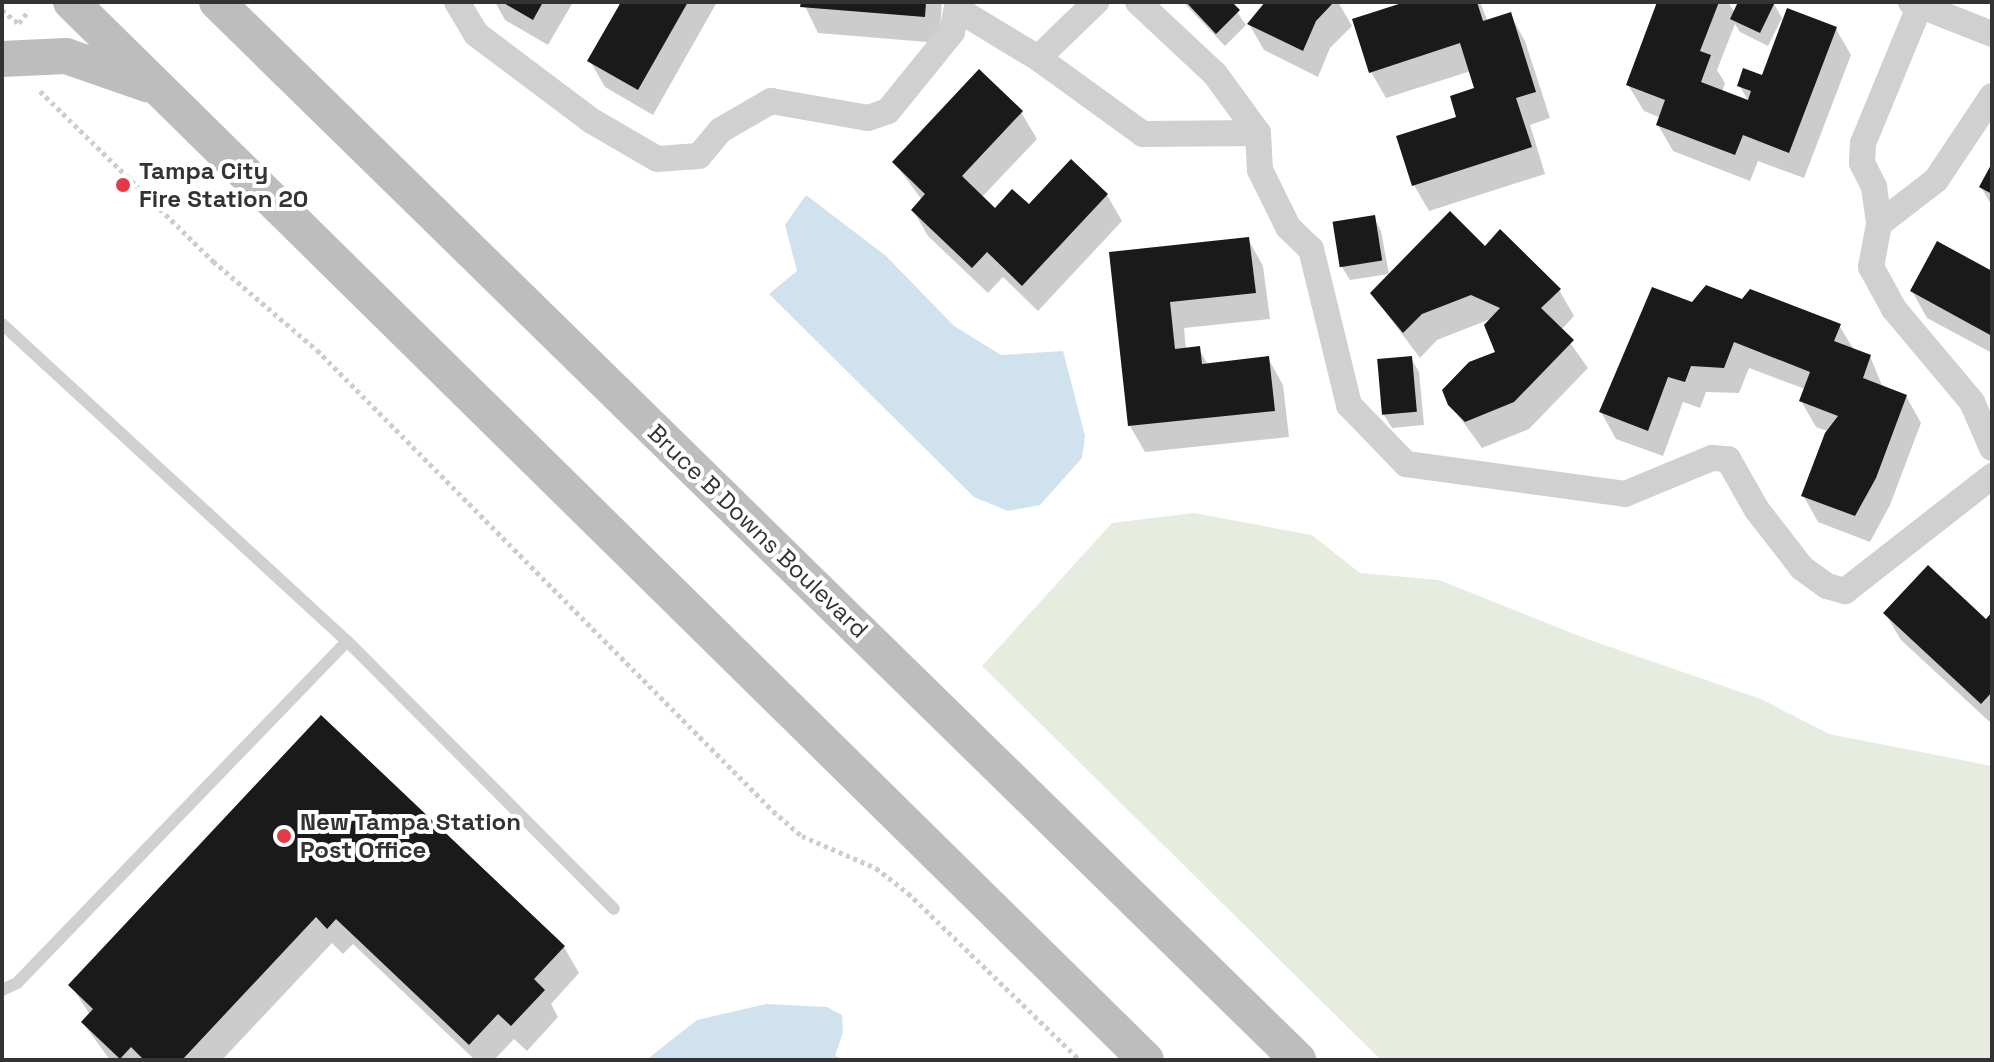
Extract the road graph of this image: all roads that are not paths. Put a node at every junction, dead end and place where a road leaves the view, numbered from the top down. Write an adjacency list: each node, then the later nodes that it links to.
1 (71, 2): 11 (main road)
2 (217, 2): 22 (main road, Bruce B Downs Boulevard)
3 (457, 2): 7 (street)
4 (1096, 2): 9 (street)
5 (1138, 2): 13 (street)
6 (1915, 4): 8 (street); 14 (street)
7 (958, 6): 9 (street)
8 (1992, 34)
9 (1038, 58): 13 (street)
10 (2, 59): 11 (main road)
11 (160, 89): 21 (main road)
12 (1992, 96): 14 (street)
13 (1258, 133): 17 (street)
14 (1879, 224): 16 (street)
15 (2, 324): 18 (lane)
16 (1992, 448)
17 (1992, 476)
18 (347, 641): 19 (lane); 20 (lane)
19 (614, 909)
20 (2, 990)
21 (1146, 1060)
22 (1298, 1060)

